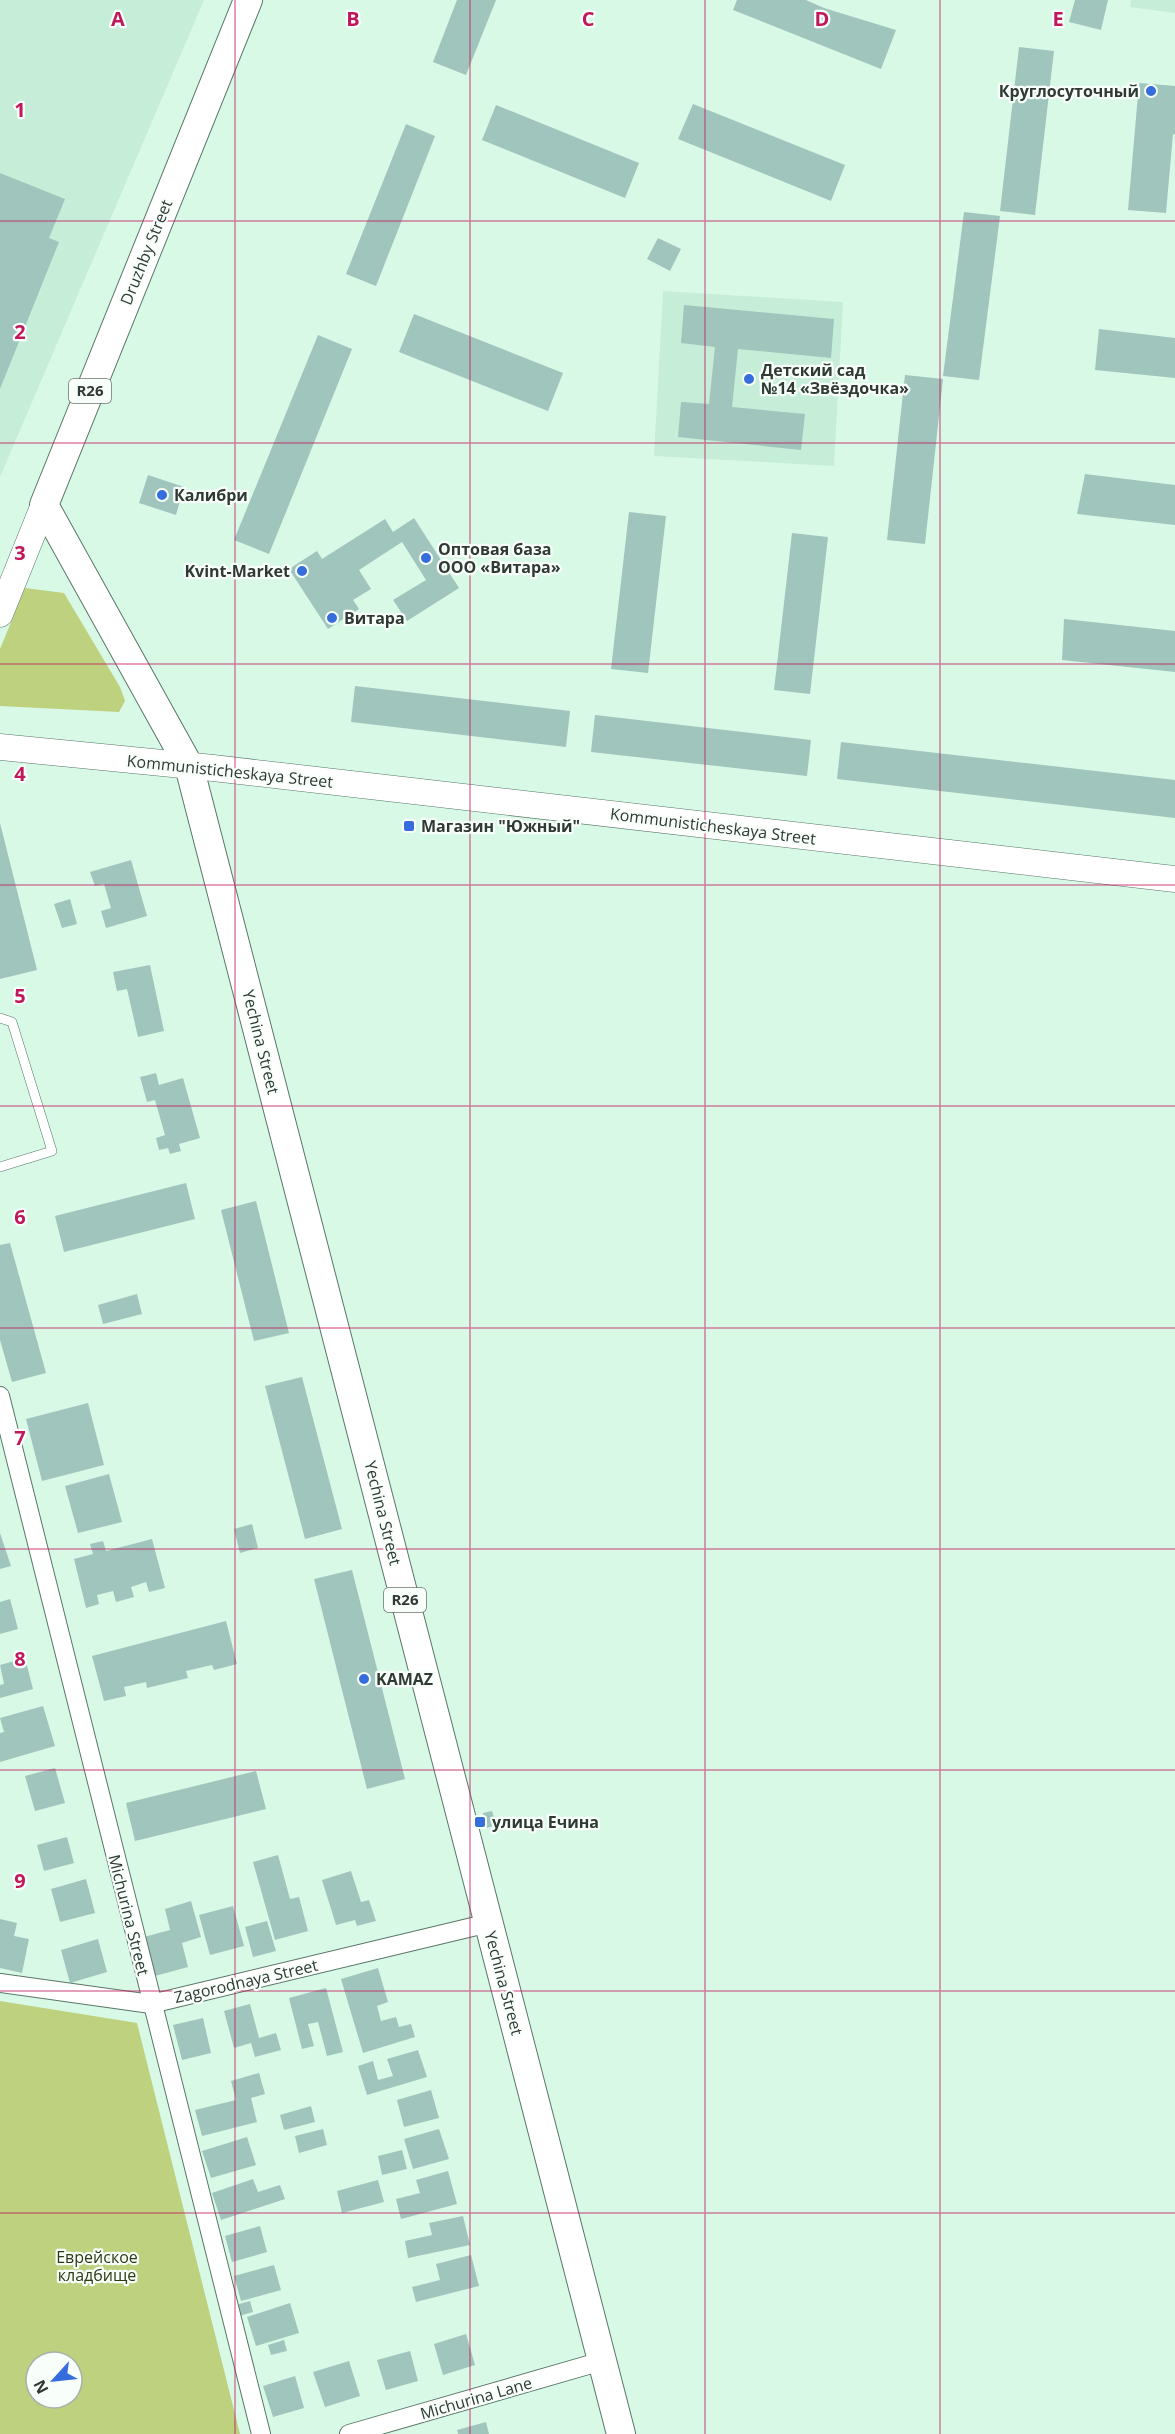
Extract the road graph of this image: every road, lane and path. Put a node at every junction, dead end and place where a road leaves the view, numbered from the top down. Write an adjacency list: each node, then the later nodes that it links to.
1 (248, 0): 2 (main road, Druzhby Street / R26)
2 (44, 504): 3 (main road, Druzhby Street); 5 (main road, R26)
3 (0, 614)
4 (0, 747): 5 (main road, Kommunisticheskaya Street)
5 (189, 766): 6 (main road, Kommunisticheskaya Street); 10 (main road, Yechina Street / R26)
6 (1175, 879)
7 (0, 1018): 8 (lane)
8 (0, 1167)
9 (0, 1396): 12 (street, Michurina Street)
10 (489, 1923): 12 (street, Zagorodnaya Street); 13 (main road, Yechina Street / R26)
11 (0, 1983): 12 (street, Zagorodnaya Street)
12 (151, 2004): 14 (street, Michurina Street)
13 (602, 2361): 15 (street, Michurina Lane); 16 (main road, Yechina Street / R26)
14 (261, 2434)
15 (349, 2434)
16 (621, 2434)

